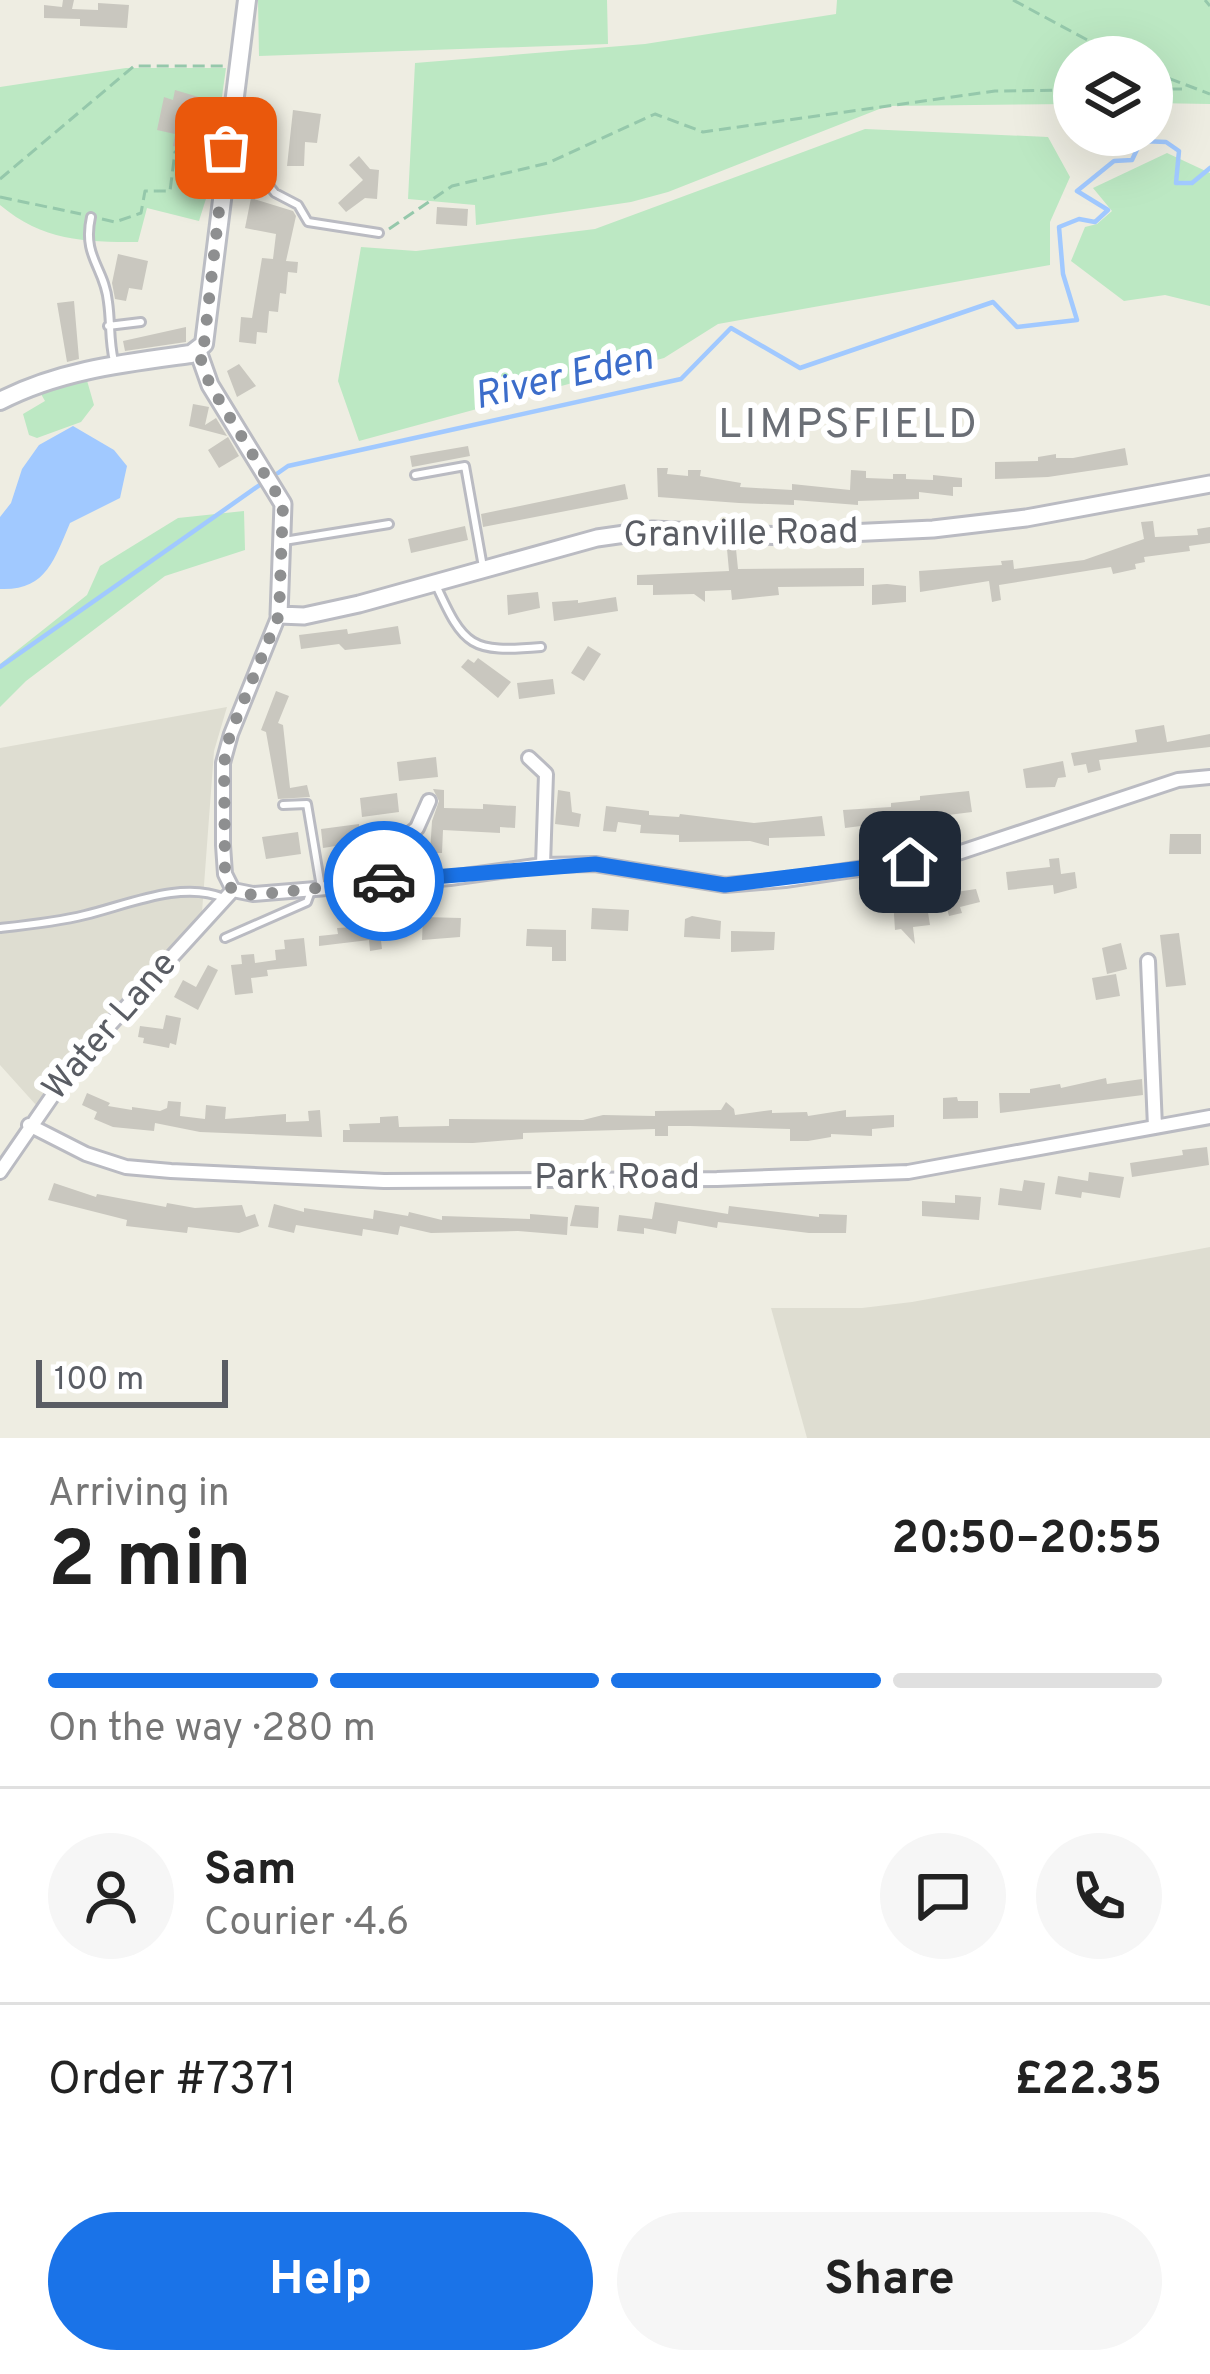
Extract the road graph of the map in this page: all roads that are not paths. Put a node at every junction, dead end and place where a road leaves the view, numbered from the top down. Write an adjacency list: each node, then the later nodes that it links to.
1 (247, 0): 2 (main road)
2 (224, 164): 4 (lane); 7 (main road)
3 (91, 217): 6 (lane)
4 (380, 232)
5 (140, 322): 6 (lane)
6 (108, 326): 8 (lane)
7 (198, 351): 8 (main road); 13 (street)
8 (114, 365): 9 (main road)
9 (0, 401)
10 (416, 475): 14 (lane)
11 (1210, 484): 14 (street, Granville Road)
12 (389, 524): 13 (lane)
13 (284, 541): 16 (street)
14 (483, 569): 15 (street, Granville Road)
15 (435, 584): 16 (street, Granville Road); 17 (lane)
16 (279, 615): 25 (street)
17 (542, 647)
18 (529, 758): 22 (street)
19 (1210, 777): 22 (street)
20 (429, 801): 23 (street)
21 (283, 805): 24 (lane)
22 (544, 865): 23 (street)
23 (381, 881): 24 (street)
24 (315, 887): 25 (street); 27 (lane)
25 (228, 894): 26 (lane); 30 (street, Water Lane)
26 (0, 928)
27 (225, 938)
28 (1148, 961): 31 (street)
29 (1210, 1117): 31 (street, Park Road)
30 (29, 1125): 31 (street, Park Road); 32 (street, Water Lane)
31 (1155, 1127)
32 (0, 1171)

